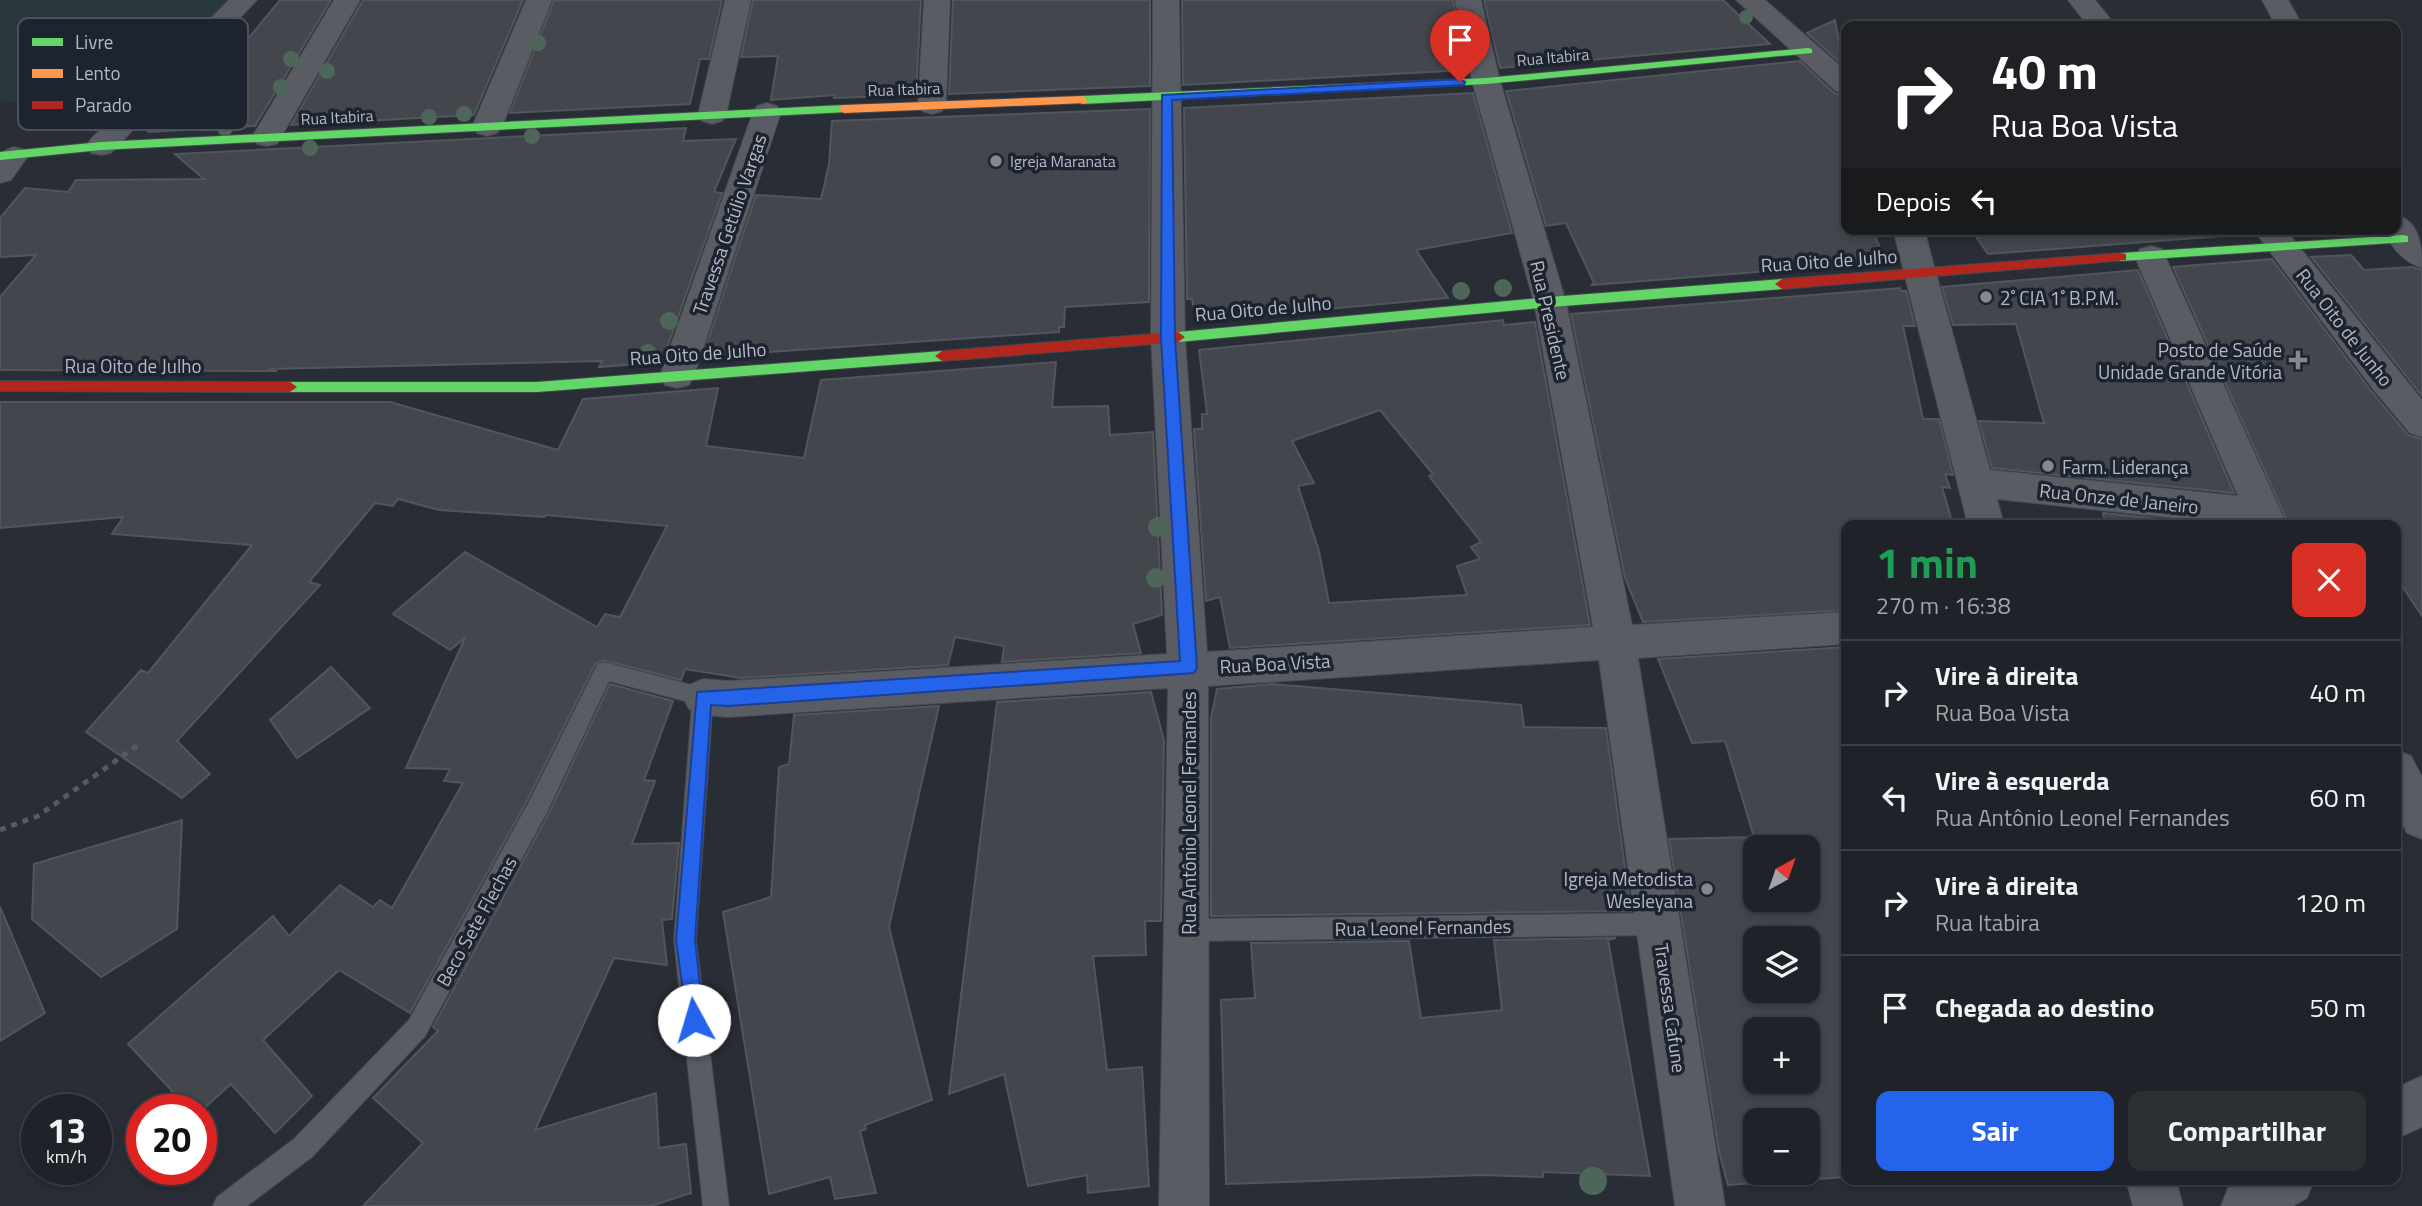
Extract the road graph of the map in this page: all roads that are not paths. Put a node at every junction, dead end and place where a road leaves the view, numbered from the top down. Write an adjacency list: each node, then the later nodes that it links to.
1 (244, 0): 11 (street)
2 (347, 0): 23 (street)
3 (539, 0): 21 (street)
4 (738, 0): 20 (street)
5 (937, 0): 18 (street)
6 (1166, 0): 17 (street, Rua Antônio Leonel Fernandes)
7 (1468, 0): 15 (street, Rua Presidente)
8 (1749, 0): 14 (street)
9 (2081, 0): 12 (street)
10 (2275, 0): 13 (street)
11 (226, 18)
12 (2098, 21)
13 (2286, 21)
14 (1808, 51): 15 (street, Rua Itabira); 16 (street)
15 (1486, 81): 17 (street, Rua Itabira); 31 (street, Rua Presidente)
16 (1841, 81)
17 (1166, 97): 18 (street, Rua Itabira); 32 (street, Rua Antônio Leonel Fernandes)
18 (932, 105): 19 (street, Rua Itabira)
19 (767, 112): 20 (street, Rua Itabira); 33 (street, Travessa Getúlio Vargas)
20 (712, 115): 21 (street, Rua Itabira)
21 (487, 127): 23 (street, Rua Itabira)
22 (117, 130): 24 (street)
23 (267, 137): 24 (street, Rua Itabira)
24 (101, 146): 25 (street, Rua Itabira)
25 (4, 161)
26 (1910, 235): 30 (street)
27 (2275, 237): 28 (street, Rua Oito de Julho); 29 (street, Rua Oito de Julho); 35 (street, Rua Oito de Junho)
28 (2407, 240)
29 (2151, 257): 30 (street, Rua Oito de Julho); 37 (street)
30 (1921, 274): 31 (street, Rua Oito de Julho); 36 (street)
31 (1550, 302): 32 (street, Rua Oito de Julho); 40 (street, Rua Presidente)
32 (1168, 338): 33 (street, Rua Oito de Julho); 41 (street, Rua Antônio Leonel Fernandes)
33 (677, 376): 34 (street, Rua Oito de Julho)
34 (0, 386)
35 (2422, 424)
36 (1976, 483): 37 (street, Rua Onze de Janeiro); 38 (street)
37 (2266, 519)
38 (1985, 520)
39 (1841, 628): 40 (street, Rua Boa Vista)
40 (1616, 644): 41 (street, Rua Boa Vista); 45 (street, Travessa Cafune)
41 (1188, 668): 42 (street, Rua Boa Vista); 46 (street, Rua Antônio Leonel Fernandes)
42 (703, 697): 51 (lane, Beco Sete Flechas); 52 (lane)
43 (2401, 779): 44 (street)
44 (2422, 819)
45 (1659, 924): 46 (lane, Rua Leonel Fernandes); 54 (street, Travessa Cafune)
46 (1187, 930): 53 (street, Rua Antônio Leonel Fernandes)
47 (2422, 1100): 48 (street)
48 (2401, 1112)
49 (2152, 1185): 55 (street)
50 (2281, 1185): 56 (street)
51 (226, 1206)
52 (716, 1206)
53 (1184, 1206)
54 (1700, 1206)
55 (2158, 1206)
56 (2245, 1206)

